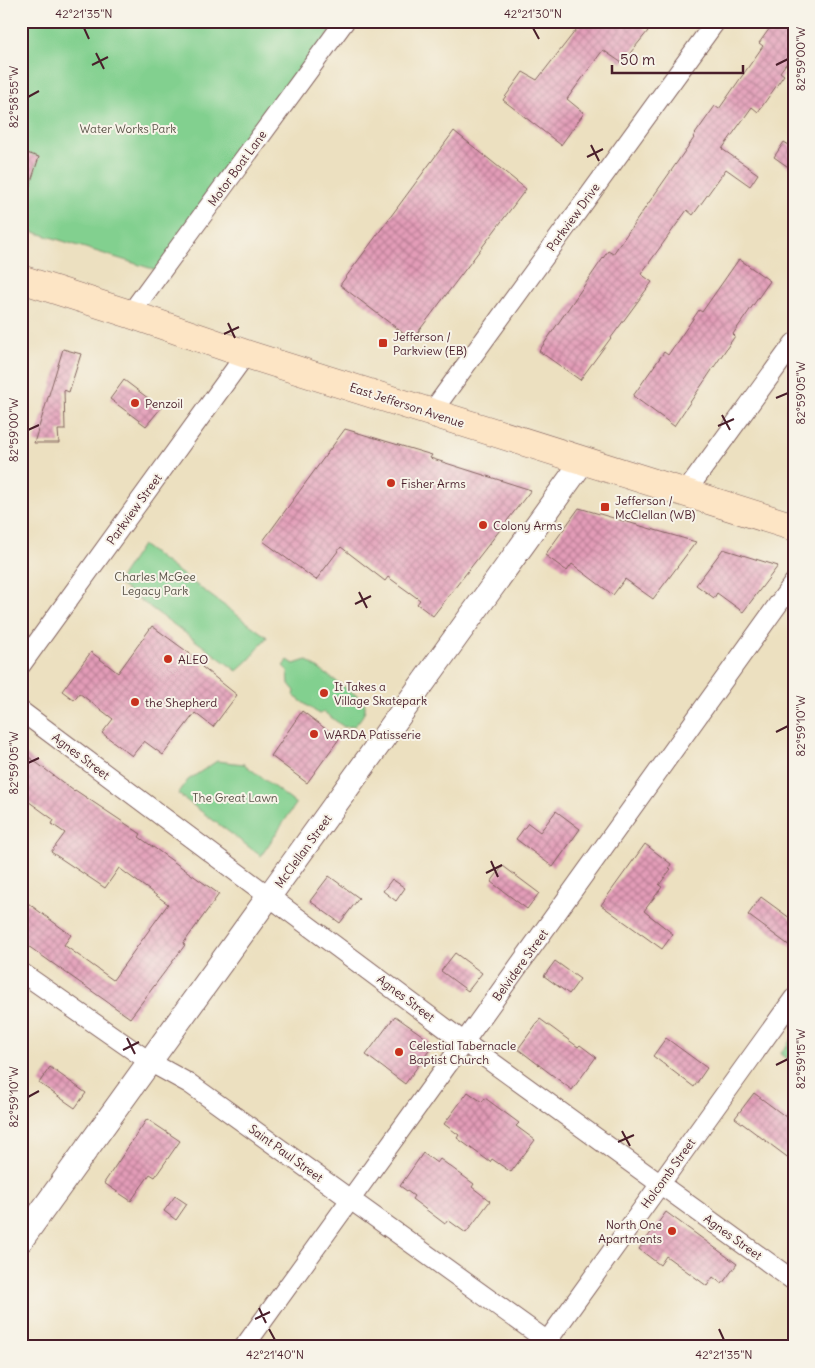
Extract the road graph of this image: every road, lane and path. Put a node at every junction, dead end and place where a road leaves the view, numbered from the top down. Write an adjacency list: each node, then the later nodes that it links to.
1 (345, 21): 4 (street, Motor Boat Lane)
2 (716, 21): 7 (street, Parkview Drive)
3 (21, 279): 4 (main road, East Jefferson Avenue)
4 (130, 314): 6 (main road, East Jefferson Avenue)
5 (794, 343): 9 (street)
6 (246, 354): 7 (main road, East Jefferson Avenue); 12 (street, Parkview Street)
7 (431, 412): 8 (main road, East Jefferson Avenue)
8 (583, 460): 9 (main road, East Jefferson Avenue); 14 (street, McClellan Street)
9 (686, 493): 10 (main road, East Jefferson Avenue)
10 (794, 527)
11 (794, 582): 17 (street, Belvidere Street)
12 (21, 664)
13 (21, 711): 14 (street, Agnes Street)
14 (270, 897): 17 (street, Agnes Street); 18 (street, McClellan Street)
15 (21, 972): 18 (street, Saint Paul Street)
16 (794, 998): 19 (street, Holcomb Street)
17 (464, 1042): 19 (street, Agnes Street); 20 (street, Belvidere Street)
18 (150, 1062): 20 (street, Saint Paul Street); 21 (street, McClellan Street)
19 (660, 1184): 22 (street, Agnes Street); 23 (street, Holcomb Street)
20 (351, 1199): 23 (street, Saint Paul Street); 24 (street, Belvidere Street)
21 (21, 1240)
22 (794, 1280)
23 (545, 1344)
24 (244, 1347)

